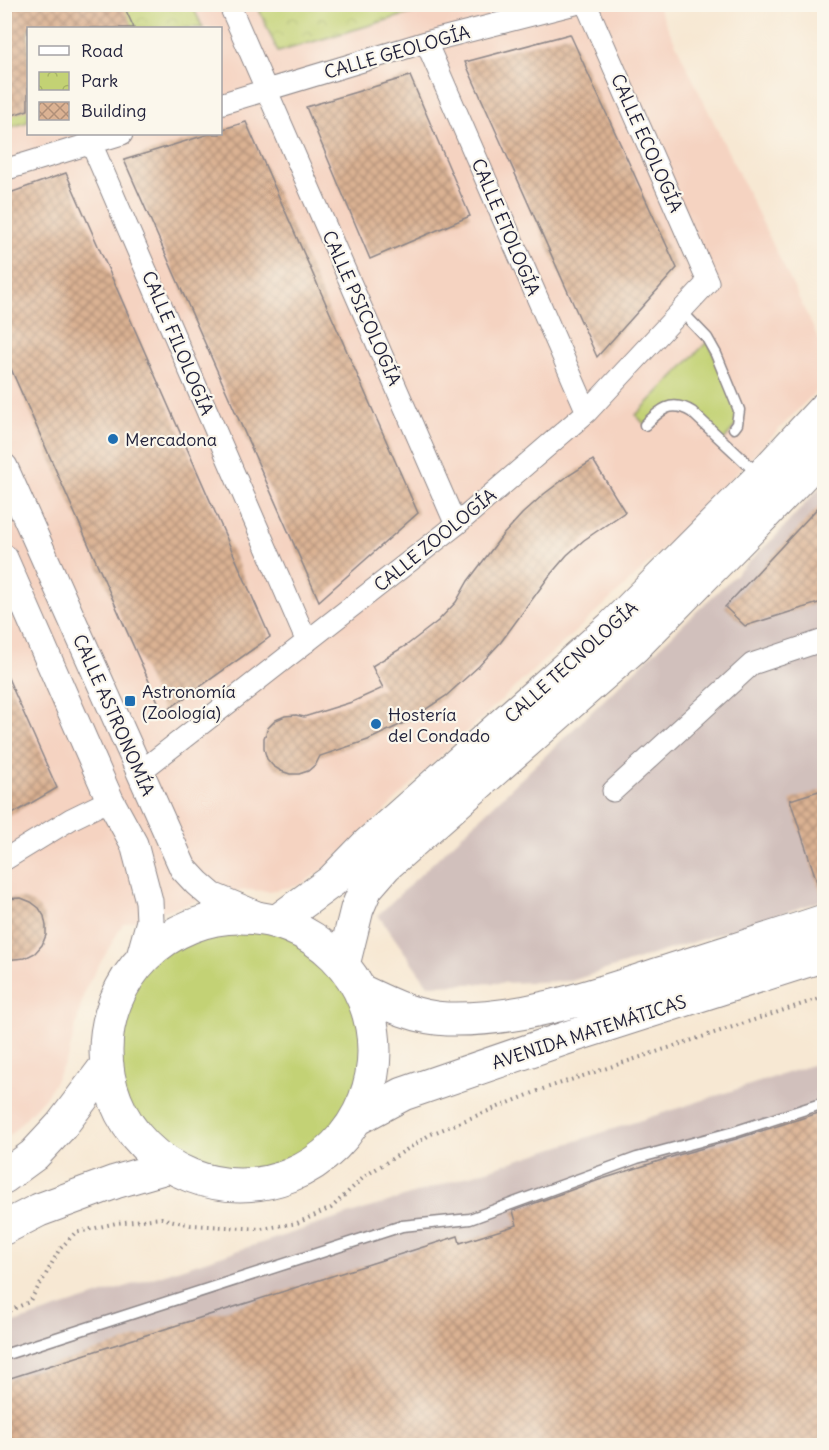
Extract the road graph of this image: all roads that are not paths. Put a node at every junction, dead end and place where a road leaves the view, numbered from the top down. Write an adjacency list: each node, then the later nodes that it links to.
1 (229, 4): 5 (street, CALLE PSICOLOGÍA)
2 (575, 4): 4 (street, CALLE GEOLOGÍA)
3 (586, 4): 10 (street, CALLE ECOLOGÍA)
4 (426, 42): 5 (street, CALLE GEOLOGÍA); 13 (street, CALLE ETOLOGÍA)
5 (267, 90): 6 (street, CALLE GEOLOGÍA); 19 (street, CALLE PSICOLOGÍA)
6 (222, 103)
7 (119, 135): 8 (street)
8 (91, 143): 9 (street); 22 (street, CALLE FILOLOGÍA)
9 (4, 170)
10 (708, 282): 11 (street, CALLE ZOOLOGÍA)
11 (681, 311): 13 (street, CALLE ZOOLOGÍA); 15 (lane)
12 (825, 409): 18 (main road, CALLE TECNOLOGÍA)
13 (587, 412): 19 (street, CALLE ZOOLOGÍA)
14 (645, 425): 18 (lane)
15 (734, 428)
16 (825, 452): 31 (main road, CALLE TECNOLOGÍA)
17 (4, 467): 23 (street, CALLE ASTRONOMÍA)
18 (762, 477): 27 (main road, CALLE TECNOLOGÍA)
19 (456, 525): 22 (street, CALLE ZOOLOGÍA)
20 (4, 558): 25 (street, CALLE ASTRONOMÍA)
21 (825, 640): 24 (street)
22 (307, 642): 23 (street, CALLE ZOOLOGÍA)
23 (140, 772): 27 (street, CALLE ASTRONOMÍA)
24 (614, 790)
25 (110, 800): 26 (street); 30 (street, CALLE ASTRONOMÍA)
26 (4, 860)
27 (273, 921): 30 (main road); 31 (main road)
28 (825, 921): 32 (main road, AVENIDA MATEMÁTICAS)
29 (825, 955): 35 (main road, AVENIDA MATEMÁTICAS)
30 (138, 964): 33 (main road)
31 (343, 965): 32 (main road)
32 (361, 991): 35 (main road)
33 (107, 1065): 36 (main road); 37 (main road)
34 (825, 1103): 39 (lane)
35 (358, 1118): 36 (main road)
36 (170, 1166): 38 (main road)
37 (4, 1177)
38 (4, 1228)
39 (4, 1355)

